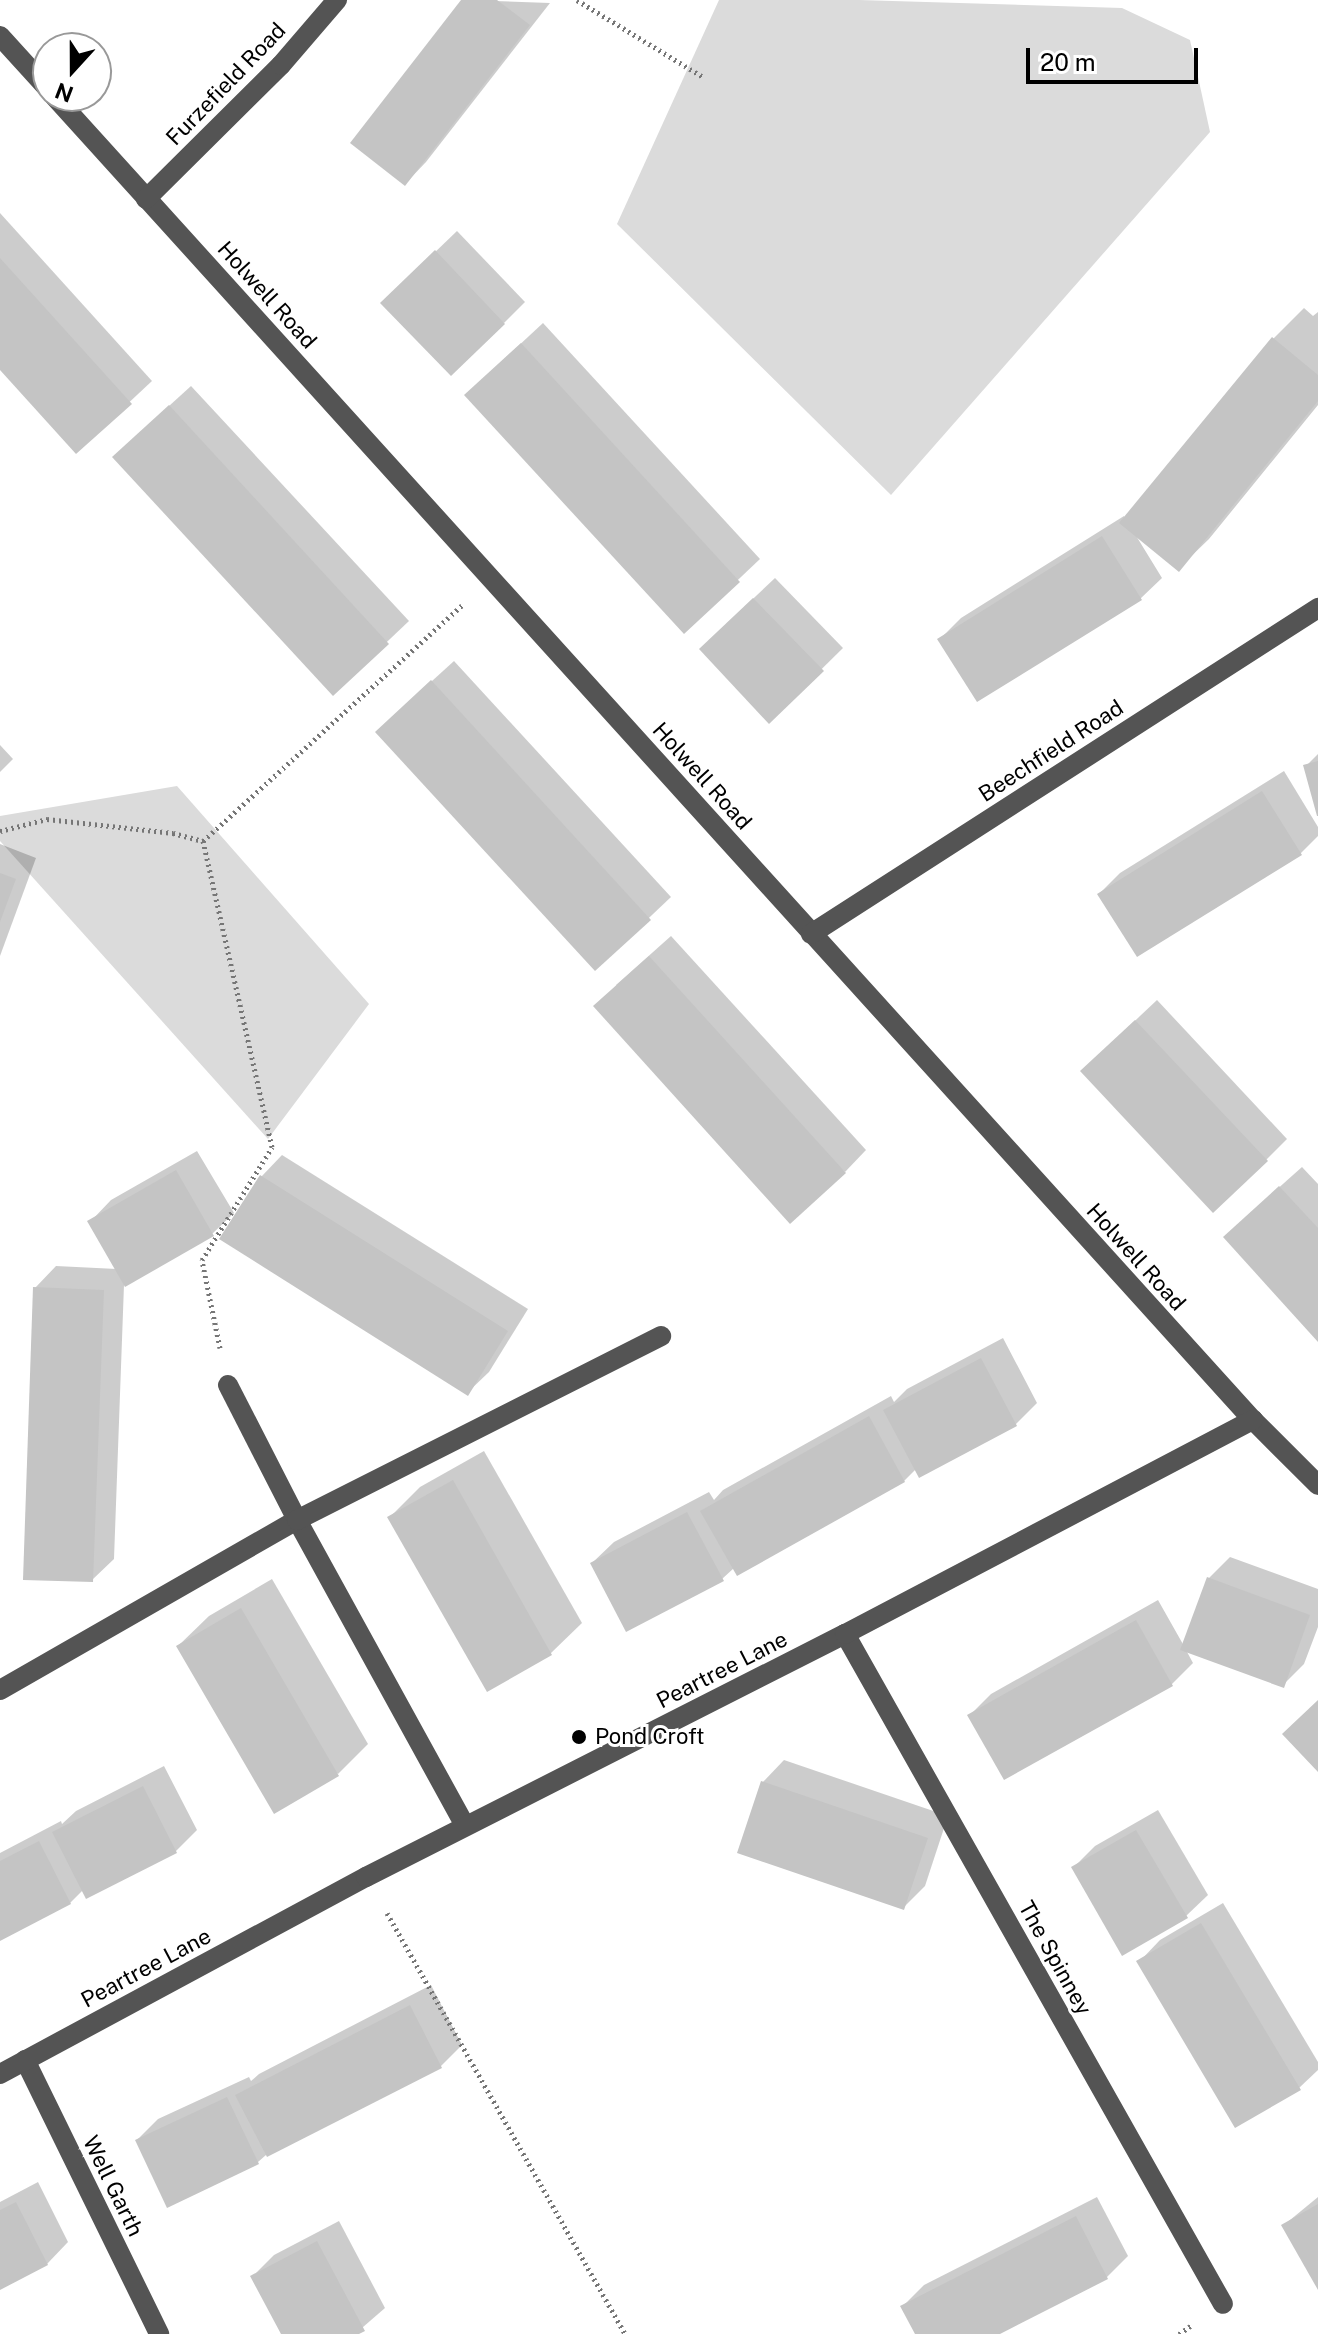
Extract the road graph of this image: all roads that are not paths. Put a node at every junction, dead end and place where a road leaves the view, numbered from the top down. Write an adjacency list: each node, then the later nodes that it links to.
1 (337, 0): 5 (street, Furzefield Road)
2 (0, 36): 3 (street)
3 (32, 71)
4 (68, 112): 5 (street, Holwell Road)
5 (146, 199): 7 (street, Holwell Road)
6 (1318, 608): 7 (street, Beechfield Road)
7 (811, 934): 10 (street, Holwell Road)
8 (661, 1336): 12 (street)
9 (228, 1385): 12 (street)
10 (1253, 1420): 11 (street, Holwell Road); 13 (street, Peartree Lane)
11 (1315, 1474)
12 (297, 1520): 14 (street); 15 (street)
13 (845, 1634): 15 (street, Peartree Lane); 18 (street, The Spinney)
14 (0, 1690)
15 (465, 1826): 16 (street, Peartree Lane)
16 (25, 2060): 17 (street, Peartree Lane); 19 (street, Well Garth)
17 (0, 2074)
18 (1223, 2304)
19 (159, 2334)

